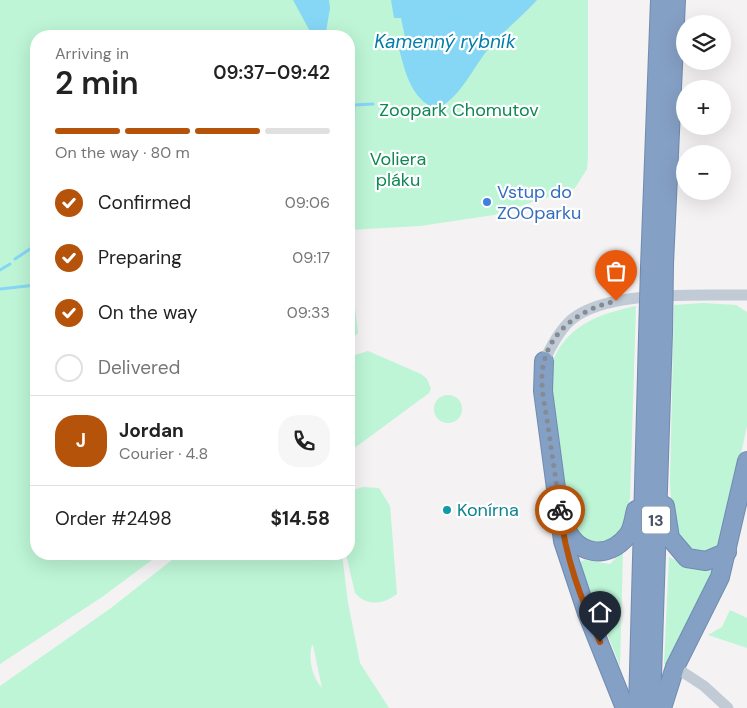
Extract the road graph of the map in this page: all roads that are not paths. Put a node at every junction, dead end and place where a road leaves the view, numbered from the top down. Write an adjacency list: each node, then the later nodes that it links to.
1 (660, 0): 3 (highway, 13)
2 (676, 0): 3 (highway, 13)
3 (657, 266): 5 (highway, 13, bridge)
4 (747, 296): 6 (street)
5 (656, 334): 7 (highway, 13); 9 (highway, 13)
6 (544, 361): 10 (highway)
7 (658, 456): 11 (highway); 15 (highway, 13)
8 (747, 460): 11 (highway)
9 (643, 484): 10 (highway); 14 (highway, 13)
10 (560, 508): 13 (highway)
11 (727, 552): 12 (highway)
12 (675, 667): 16 (highway); 17 (street)
13 (625, 708)
14 (638, 708)
15 (651, 708)
16 (662, 708)
17 (728, 708)

